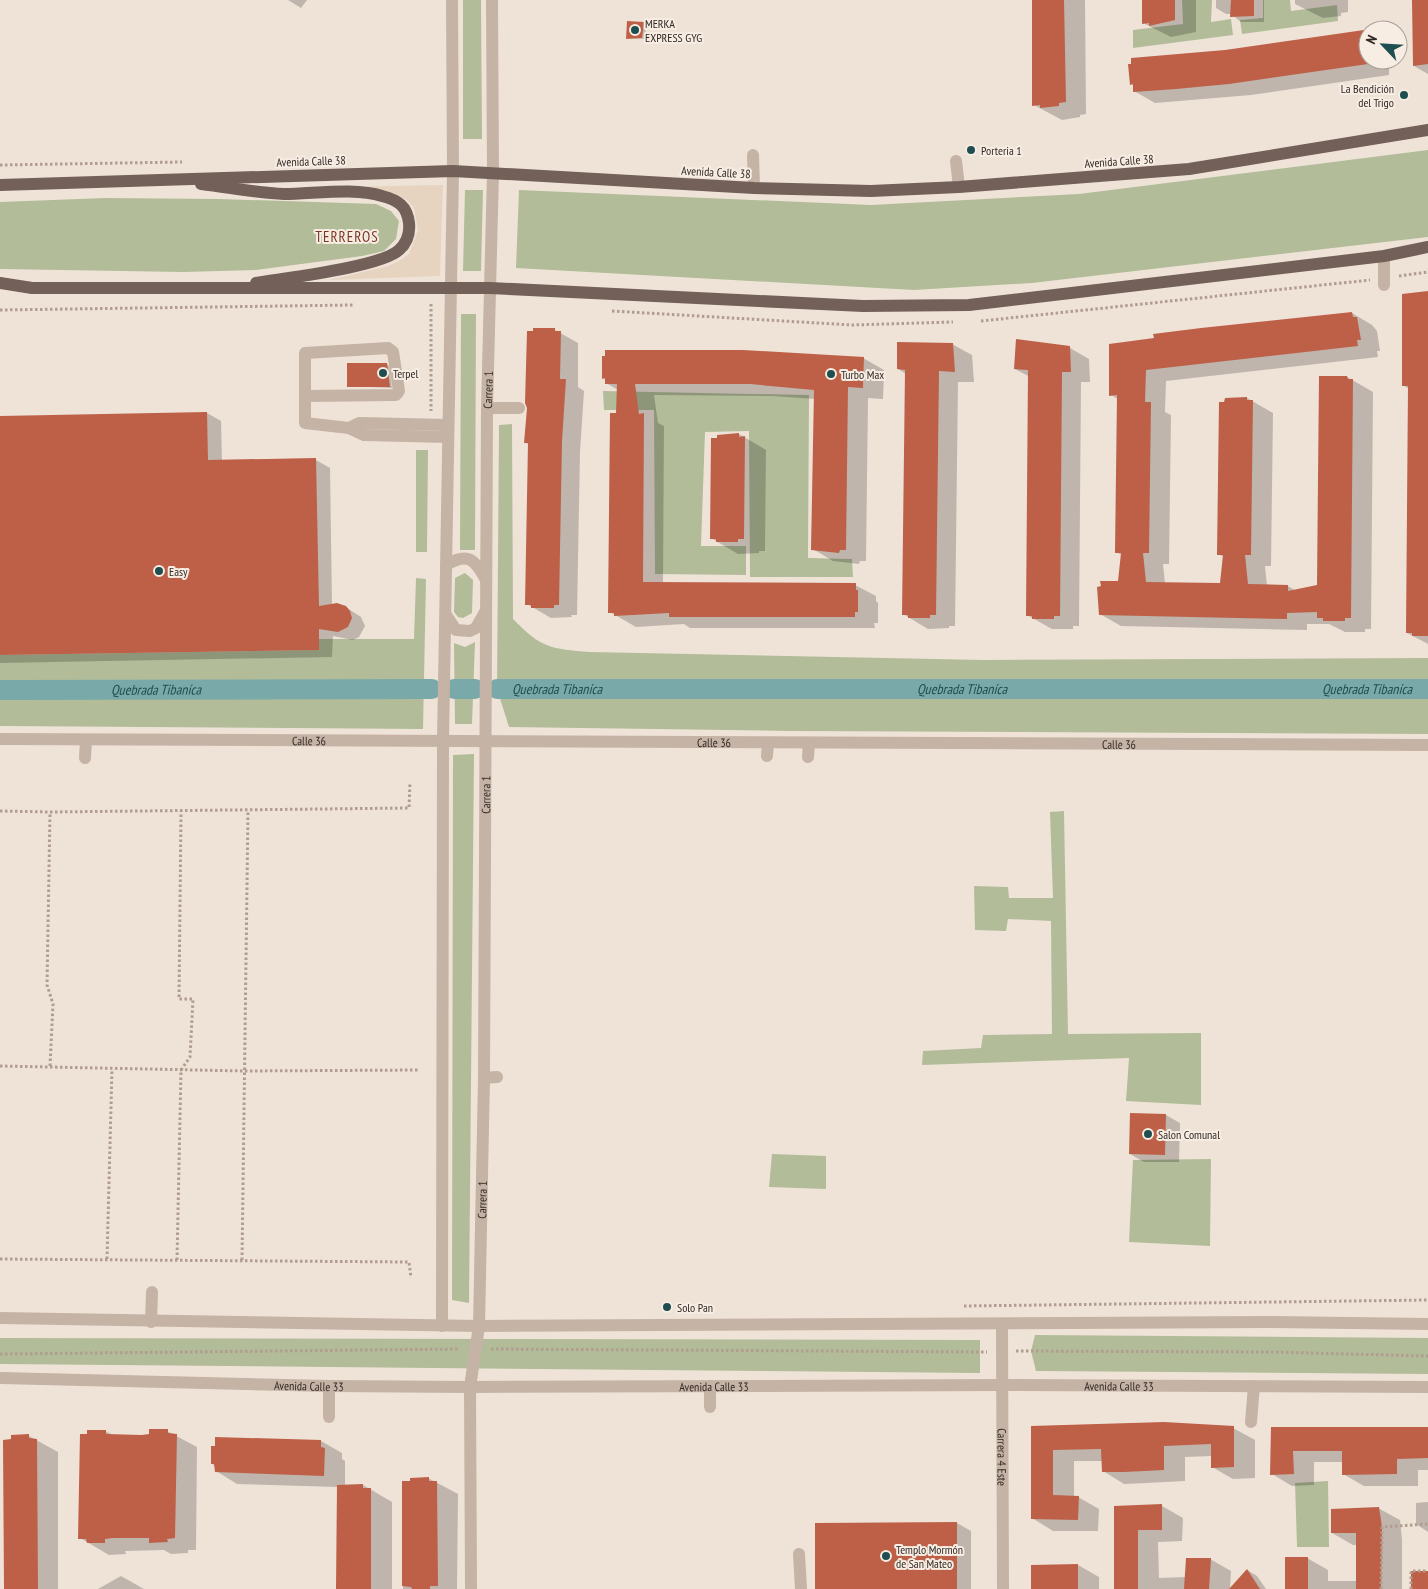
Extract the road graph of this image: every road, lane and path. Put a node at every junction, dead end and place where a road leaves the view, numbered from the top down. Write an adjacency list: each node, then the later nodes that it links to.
1 (452, 0): 8 (street)
2 (492, 0): 9 (street, Carrera 1)
3 (1428, 130): 12 (main road, Avenida Calle 38)
4 (754, 155): 13 (street)
5 (178, 162): 7 (path)
6 (956, 162): 12 (street)
7 (0, 165)
8 (453, 171): 9 (main road, Avenida Calle 38); 10 (main road, Avenida Calle 38); 20 (street)
9 (493, 172): 13 (main road, Avenida Calle 38); 21 (street, Carrera 1)
10 (159, 179): 11 (main road, Avenida Calle 38); 19 (main road)
11 (0, 185)
12 (959, 187): 13 (main road, Avenida Calle 38)
13 (754, 188)
14 (1428, 248): 15 (main road)
15 (1384, 256): 17 (street); 21 (main road)
16 (0, 283): 18 (main road)
17 (1384, 285)
18 (32, 288): 19 (main road); 22 (main road)
19 (224, 288): 20 (main road)
20 (451, 288): 21 (main road); 30 (street)
21 (490, 288): 28 (street, Carrera 1)
22 (0, 291)
23 (421, 304): 24 (path)
24 (430, 304)
25 (362, 305): 26 (path)
26 (0, 310)
27 (305, 396): 27 (street); 30 (street)
28 (487, 408): 29 (street); 32 (street, Carrera 1)
29 (519, 408)
30 (448, 431): 31 (street)
31 (446, 565): 32 (street); 34 (street)
32 (487, 582): 33 (street, Carrera 1)
33 (486, 610): 34 (street); 38 (street, Carrera 1)
34 (446, 612): 37 (street)
35 (0, 739): 36 (street, Calle 36)
36 (86, 740): 37 (street, Calle 36); 44 (street)
37 (443, 741): 38 (street, Calle 36); 68 (street)
38 (486, 742): 39 (street, Calle 36); 69 (street, Carrera 1)
39 (768, 743): 40 (street, Calle 36); 42 (street)
40 (809, 743): 41 (street, Calle 36); 43 (street)
41 (1428, 745)
42 (767, 756)
43 (808, 757)
44 (85, 758)
45 (410, 782): 46 (path)
46 (248, 810): 48 (path); 55 (path)
47 (0, 811): 49 (path)
48 (181, 811): 49 (path); 53 (path)
49 (50, 812): 51 (path)
50 (0, 1066): 51 (path)
51 (50, 1066): 52 (path)
52 (112, 1069): 53 (path); 57 (path)
53 (181, 1070): 55 (path); 58 (path)
54 (420, 1070): 55 (path)
55 (245, 1071): 59 (path)
56 (0, 1258): 57 (path)
57 (107, 1259): 58 (path)
58 (177, 1260): 59 (path)
59 (242, 1260): 60 (path)
60 (411, 1278)
61 (152, 1292): 65 (street)
62 (1428, 1300): 63 (path)
63 (959, 1306)
64 (0, 1318): 65 (street)
65 (150, 1322): 68 (street)
66 (1428, 1324): 67 (street)
67 (1002, 1325): 69 (street); 71 (street, Carrera 4 Este)
68 (442, 1326): 69 (street)
69 (479, 1326): 70 (street, Carrera 1)
70 (477, 1349): 71 (path); 72 (path); 79 (street, Carrera 1)
71 (1002, 1352): 73 (path); 75 (street, Carrera 4 Este)
72 (0, 1354)
73 (1428, 1356)
74 (0, 1378): 76 (street, Avenida Calle 33)
75 (1002, 1385): 77 (street, Avenida Calle 33); 78 (street, Avenida Calle 33); 89 (street, Carrera 4 Este)
76 (329, 1386): 79 (street, Avenida Calle 33); 82 (street)
77 (710, 1386): 79 (street, Avenida Calle 33); 81 (street)
78 (1254, 1386): 80 (street, Avenida Calle 33); 83 (street)
79 (470, 1387): 87 (street, Carrera 1)
80 (1428, 1387)
81 (710, 1407)
82 (329, 1418)
83 (1251, 1422)
84 (1428, 1524): 90 (path)
85 (799, 1554): 88 (street)
86 (1428, 1571): 91 (path)
87 (471, 1589)
88 (801, 1589)
89 (1003, 1589)
90 (1381, 1589)
91 (1411, 1589)

